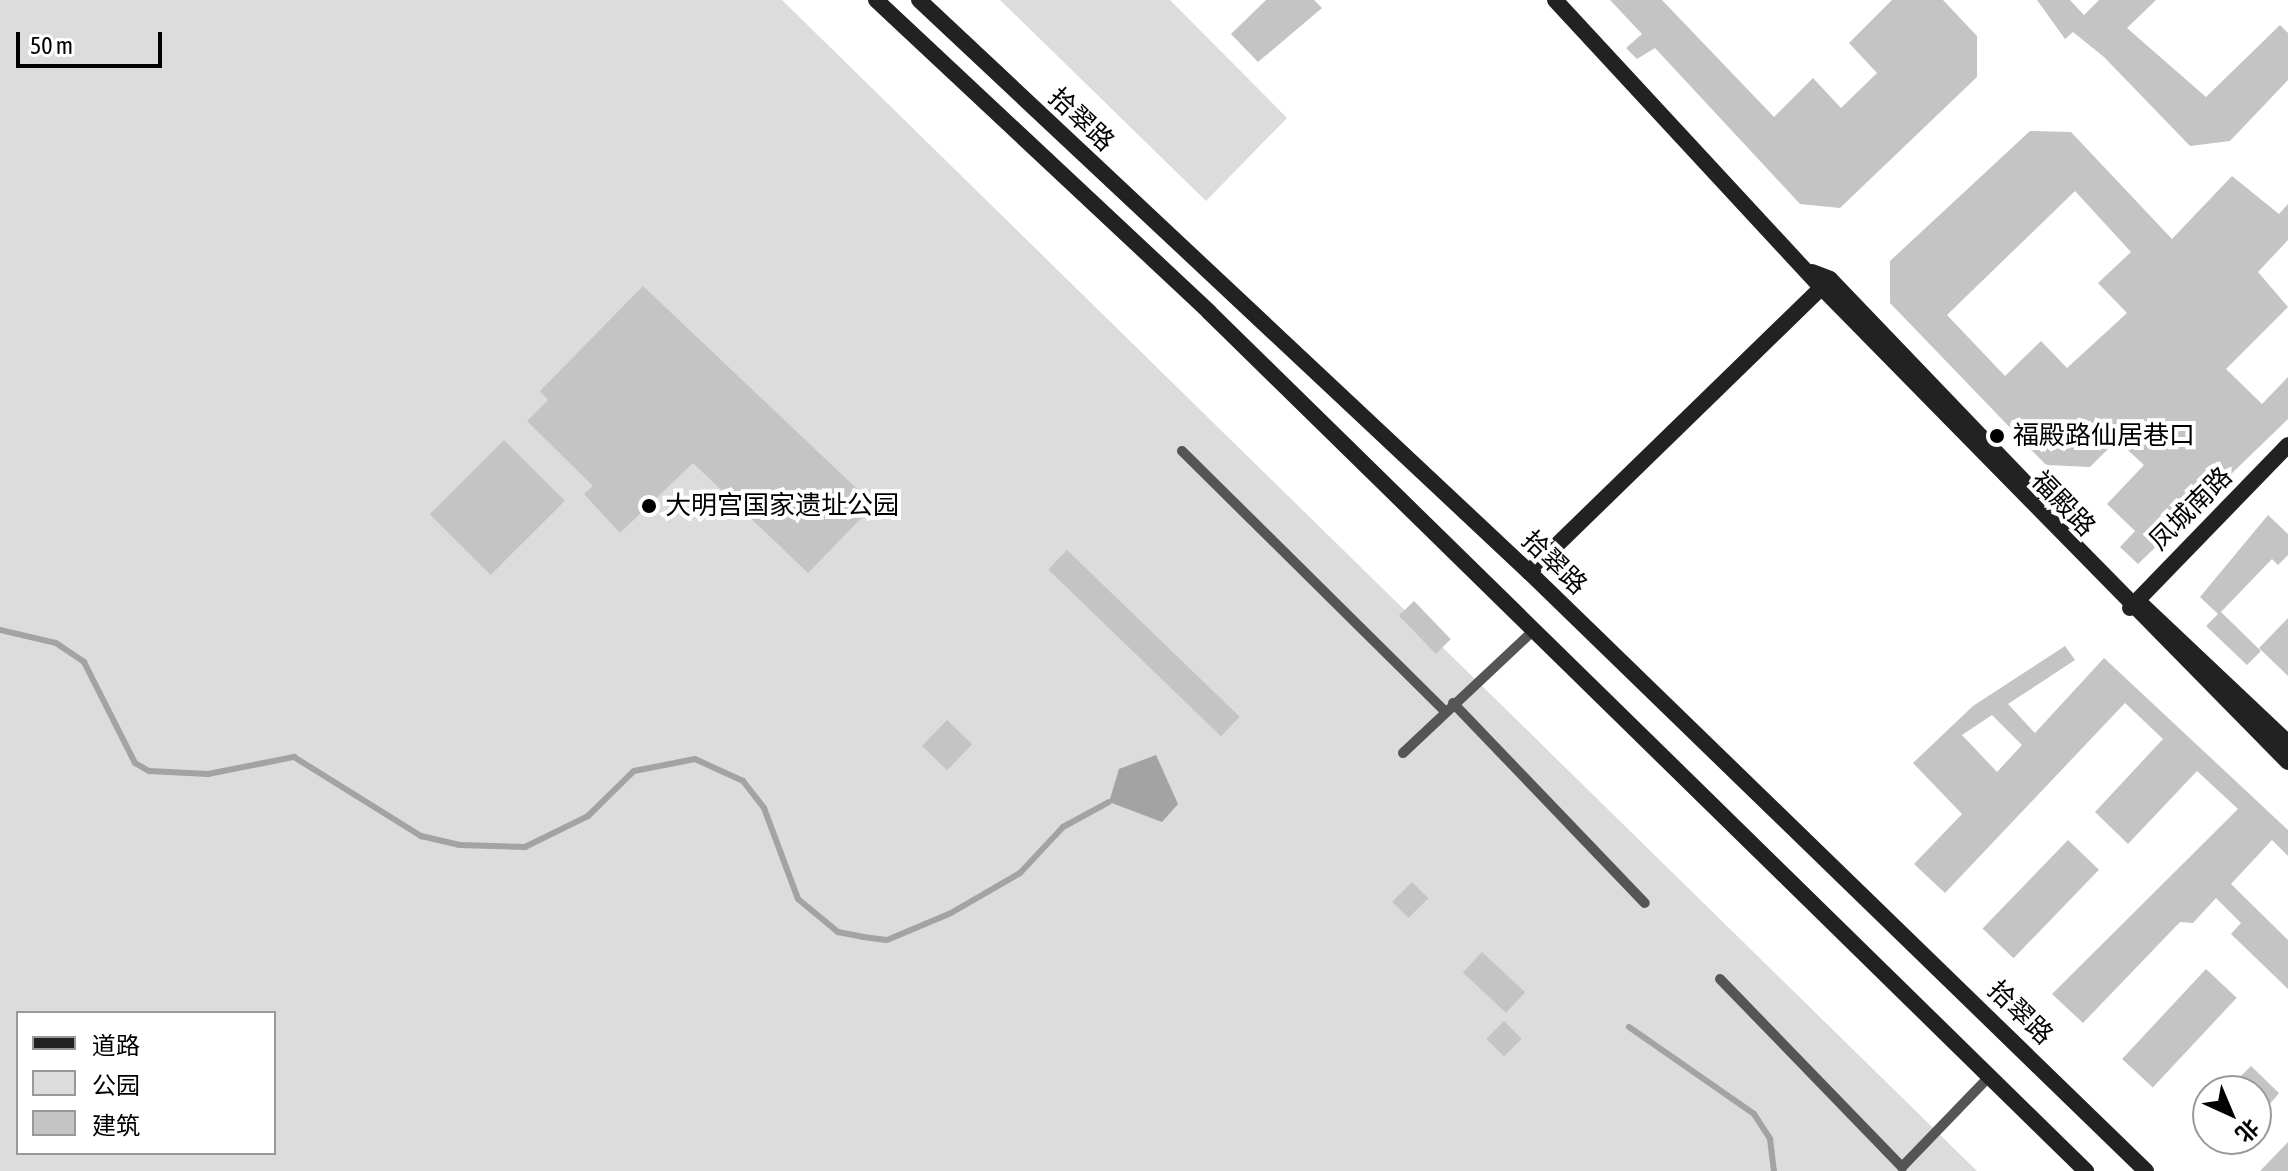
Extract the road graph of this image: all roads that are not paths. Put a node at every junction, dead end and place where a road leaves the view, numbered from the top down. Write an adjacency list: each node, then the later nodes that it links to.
1 (876, 0): 9 (main road, 拾翠路)
2 (919, 0): 7 (main road, 拾翠路)
3 (1555, 0): 4 (main road, 福殿路)
4 (1825, 283): 7 (main road); 8 (main road, 福殿路)
5 (2288, 445): 8 (main road, 凤城南路)
6 (1182, 451): 10 (lane)
7 (1529, 572): 18 (main road, 拾翠路)
8 (2133, 604): 11 (main road, 福殿路); 13 (main road, 福殿路)
9 (1532, 632): 10 (lane); 16 (main road, 拾翠路)
10 (1449, 707): 12 (lane); 14 (lane)
11 (2288, 743)
12 (1403, 753)
13 (2288, 762)
14 (1645, 903)
15 (1720, 979): 16 (lane)
16 (1989, 1077): 17 (main road, 拾翠路)
17 (2086, 1171)
18 (2146, 1171)

